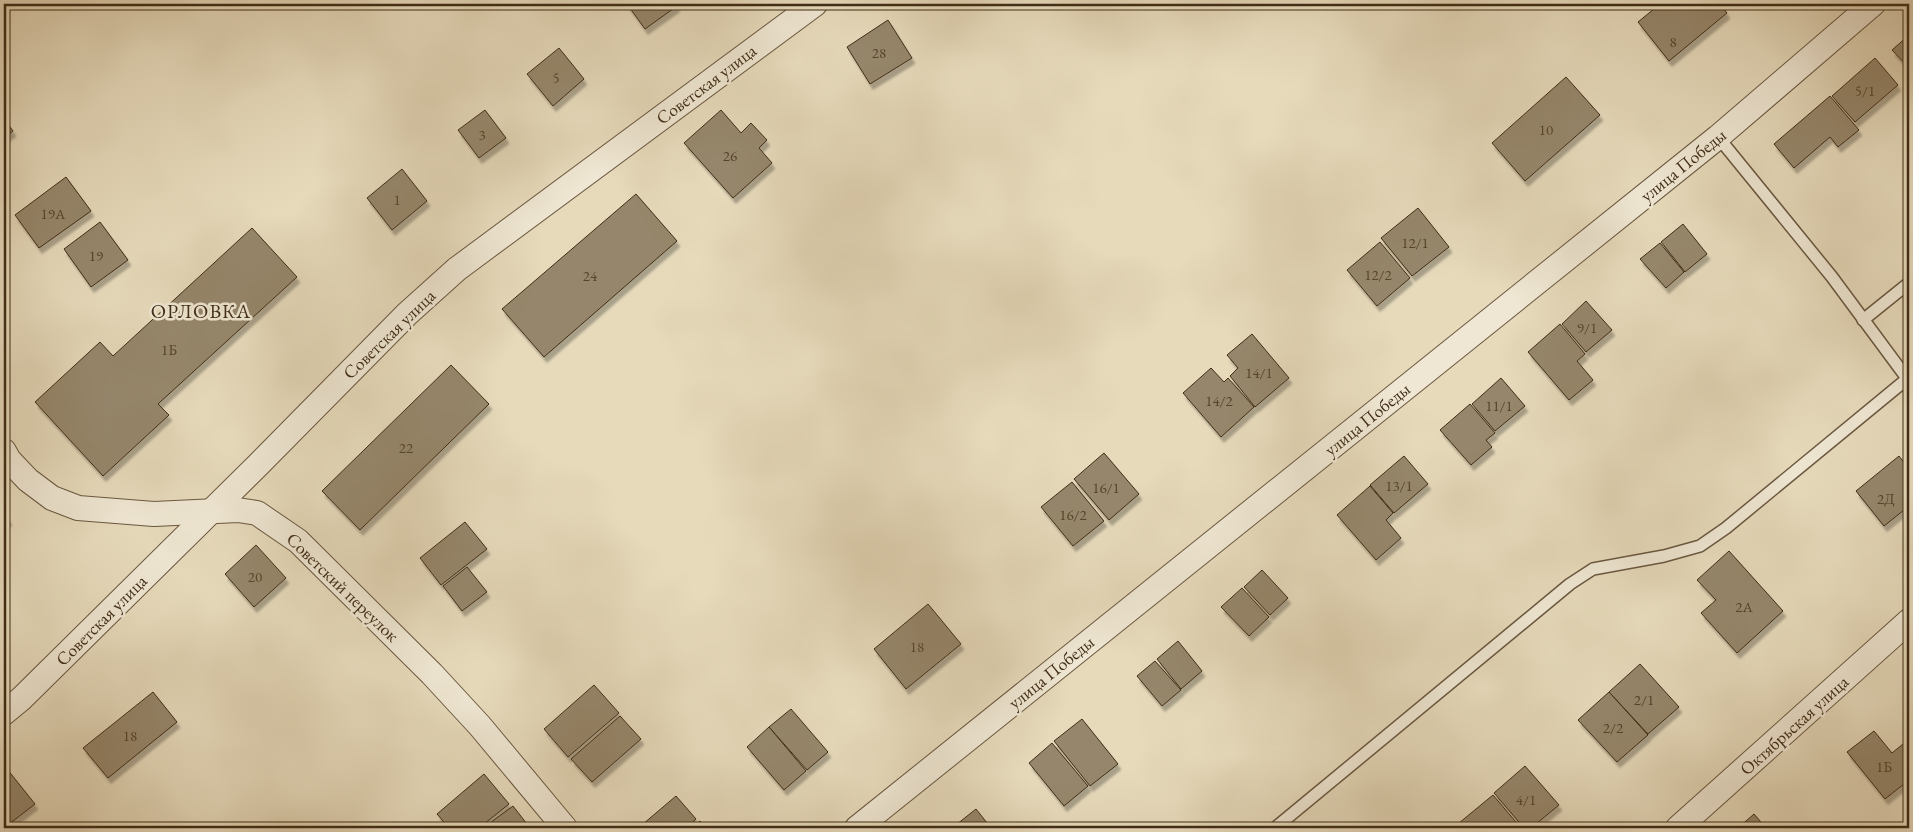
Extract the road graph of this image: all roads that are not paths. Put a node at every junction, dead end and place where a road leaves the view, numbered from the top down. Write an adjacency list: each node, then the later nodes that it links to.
1 (815, 4): 8 (street, Советская улица)
2 (1873, 4): 3 (street, улица Победы)
3 (1718, 137): 5 (lane); 12 (street, улица Победы)
4 (1909, 283): 5 (lane)
5 (1863, 320): 6 (lane)
6 (1908, 380): 13 (lane)
7 (4, 452): 8 (street, Советский переулок)
8 (211, 511): 10 (street, Советская улица); 11 (street, Советский переулок)
9 (1909, 621): 14 (street, Октябрьская улица)
10 (4, 713)
11 (565, 828)
12 (857, 828)
13 (1275, 828)
14 (1678, 828)

